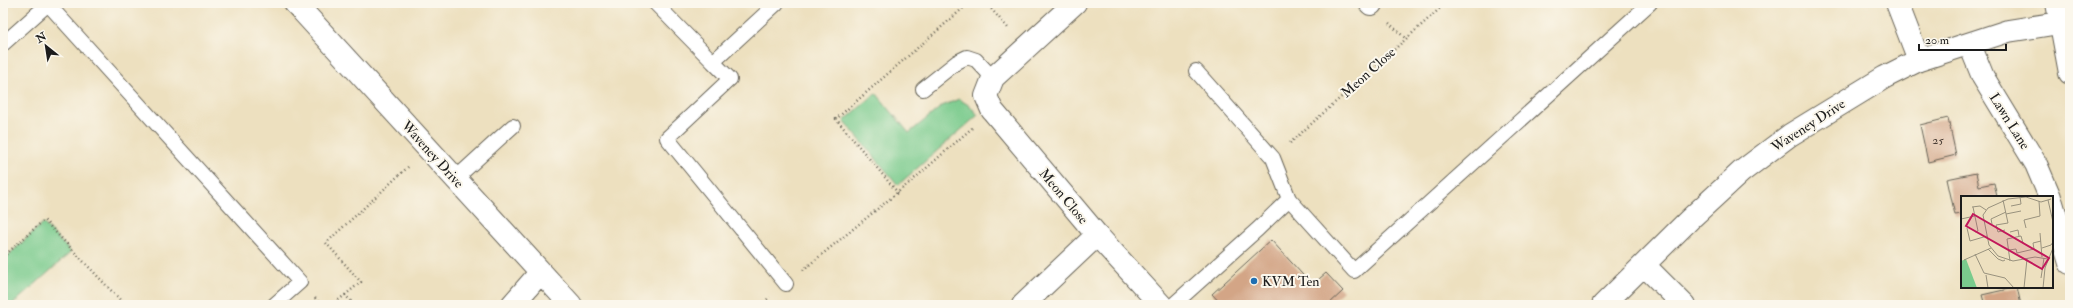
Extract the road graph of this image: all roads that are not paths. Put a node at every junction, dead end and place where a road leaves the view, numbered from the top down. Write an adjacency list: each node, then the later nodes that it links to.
1 (48, 3): 9 (lane); 27 (lane)
2 (295, 3): 18 (street, Waveney Drive)
3 (655, 3): 12 (lane)
4 (777, 3): 12 (lane)
5 (1075, 3): 15 (street, Meon Close)
6 (1650, 3): 20 (lane)
7 (1896, 3): 11 (street)
8 (2058, 13): 10 (street, Waveney Drive); 14 (street)
9 (3, 44)
10 (1970, 45): 11 (street, Waveney Drive); 19 (street, Lawn Lane)
11 (1919, 60): 24 (street, Waveney Drive)
12 (712, 62): 26 (lane)
13 (1196, 71): 20 (lane)
14 (2070, 73)
15 (993, 78): 16 (lane); 22 (street, Meon Close)
16 (923, 89)
17 (513, 126): 18 (lane)
18 (455, 179): 25 (street, Waveney Drive)
19 (2050, 196)
20 (1289, 199): 32 (lane)
21 (2053, 206): 23 (street)
22 (1097, 236): 30 (street); 31 (street, Meon Close)
23 (2070, 262)
24 (1644, 264): 33 (street, Waveney Drive); 34 (street)
25 (540, 272): 28 (street); 29 (street, Waveney Drive)
26 (786, 284)
27 (274, 305)
28 (512, 305)
29 (571, 305)
30 (1023, 305)
31 (1161, 305)
32 (1173, 305)
33 (1602, 305)
34 (1684, 305)

